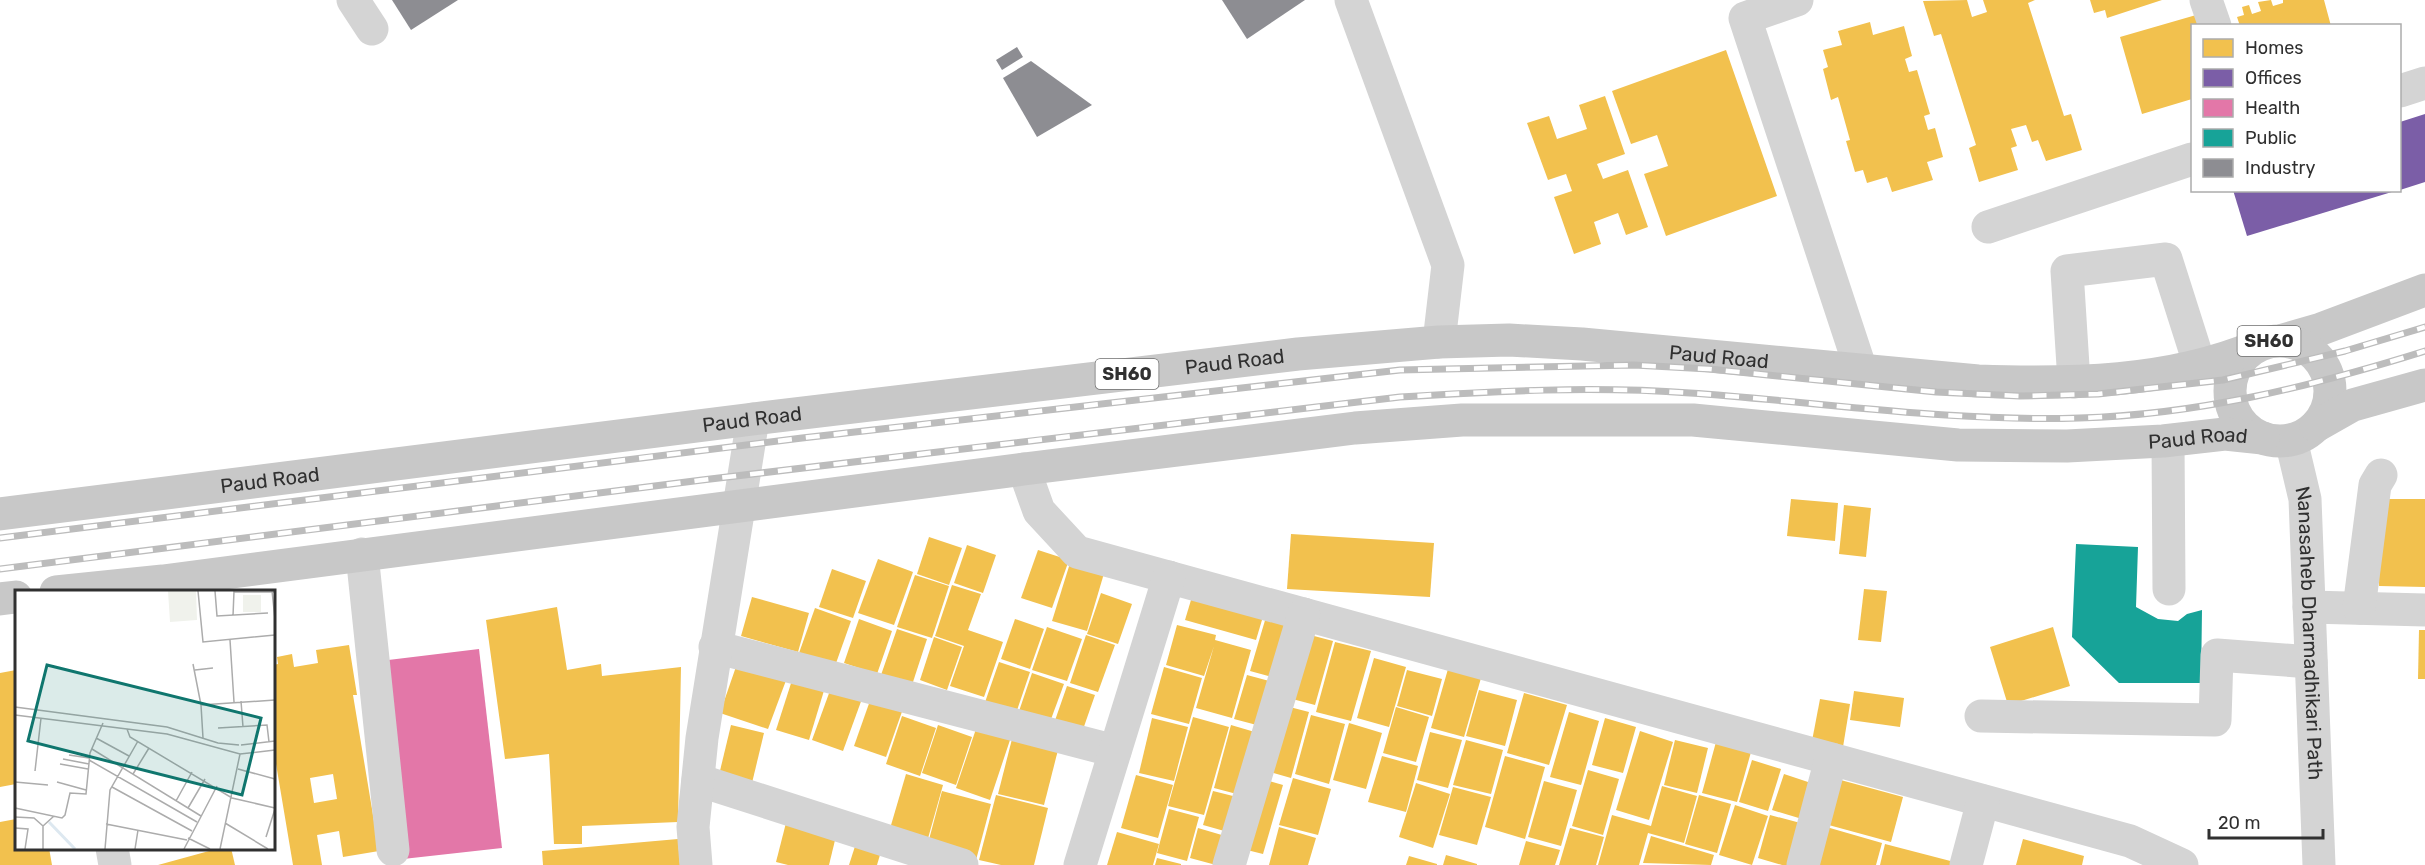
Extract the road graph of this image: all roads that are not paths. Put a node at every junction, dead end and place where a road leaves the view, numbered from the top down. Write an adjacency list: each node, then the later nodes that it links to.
1 (353, 0): 7 (street)
2 (1351, 0): 13 (street)
3 (1797, 0): 5 (street)
4 (2206, 0): 6 (street)
5 (1741, 9): 16 (street)
6 (2214, 24)
7 (372, 29)
8 (2425, 83): 9 (street)
9 (2401, 91)
10 (2191, 160): 11 (street)
11 (1988, 227)
12 (2425, 290): 14 (main road, Paud Road / SH60)
13 (1439, 342): 16 (main road, Paud Road / SH60); 19 (main road, Paud Road / SH60)
14 (2269, 343): 15 (main road, Paud Road / SH60); 20 (main road, SH60); 20 (main road, SH60)
15 (2200, 366): 17 (main road, Paud Road / SH60); 17 (street)
16 (1861, 370): 17 (main road, Paud Road / SH60)
17 (2074, 382)
18 (2425, 385): 20 (main road)
19 (753, 419): 24 (street); 25 (main road, Paud Road / SH60)
20 (2290, 435): 21 (main road, Paud Road); 32 (street, Nanasaheb Dharmadhikari Path)
21 (2168, 441): 22 (main road, Paud Road); 28 (street)
22 (1024, 469): 24 (main road, Paud Road); 27 (street)
23 (2380, 475): 33 (street)
24 (742, 504): 26 (main road, Paud Road); 36 (street)
25 (0, 514)
26 (362, 554): 29 (main road, Paud Road); 44 (street)
27 (1169, 577): 35 (street); 39 (street)
28 (2169, 589)
29 (80, 590)
30 (15, 597): 31 (main road)
31 (0, 599)
32 (2309, 607): 33 (street); 37 (street, Nanasaheb Dharmadhikari Path)
33 (2359, 608): 34 (street)
34 (2425, 610)
35 (1304, 614): 40 (street); 50 (street)
36 (715, 647): 39 (street); 41 (street)
37 (2311, 662): 38 (street); 54 (street, Nanasaheb Dharmadhikari Path)
38 (1981, 716)
39 (1115, 751): 49 (street)
40 (1831, 759): 42 (street); 51 (street)
41 (698, 780): 47 (street); 48 (street)
42 (1983, 801): 45 (street); 52 (street)
43 (112, 850): 46 (street)
44 (393, 850)
45 (2127, 853): 53 (street)
46 (115, 865)
47 (696, 865)
48 (962, 865)
49 (1080, 865)
50 (1229, 865)
51 (1803, 865)
52 (1966, 865)
53 (2182, 865)
54 (2319, 865)

